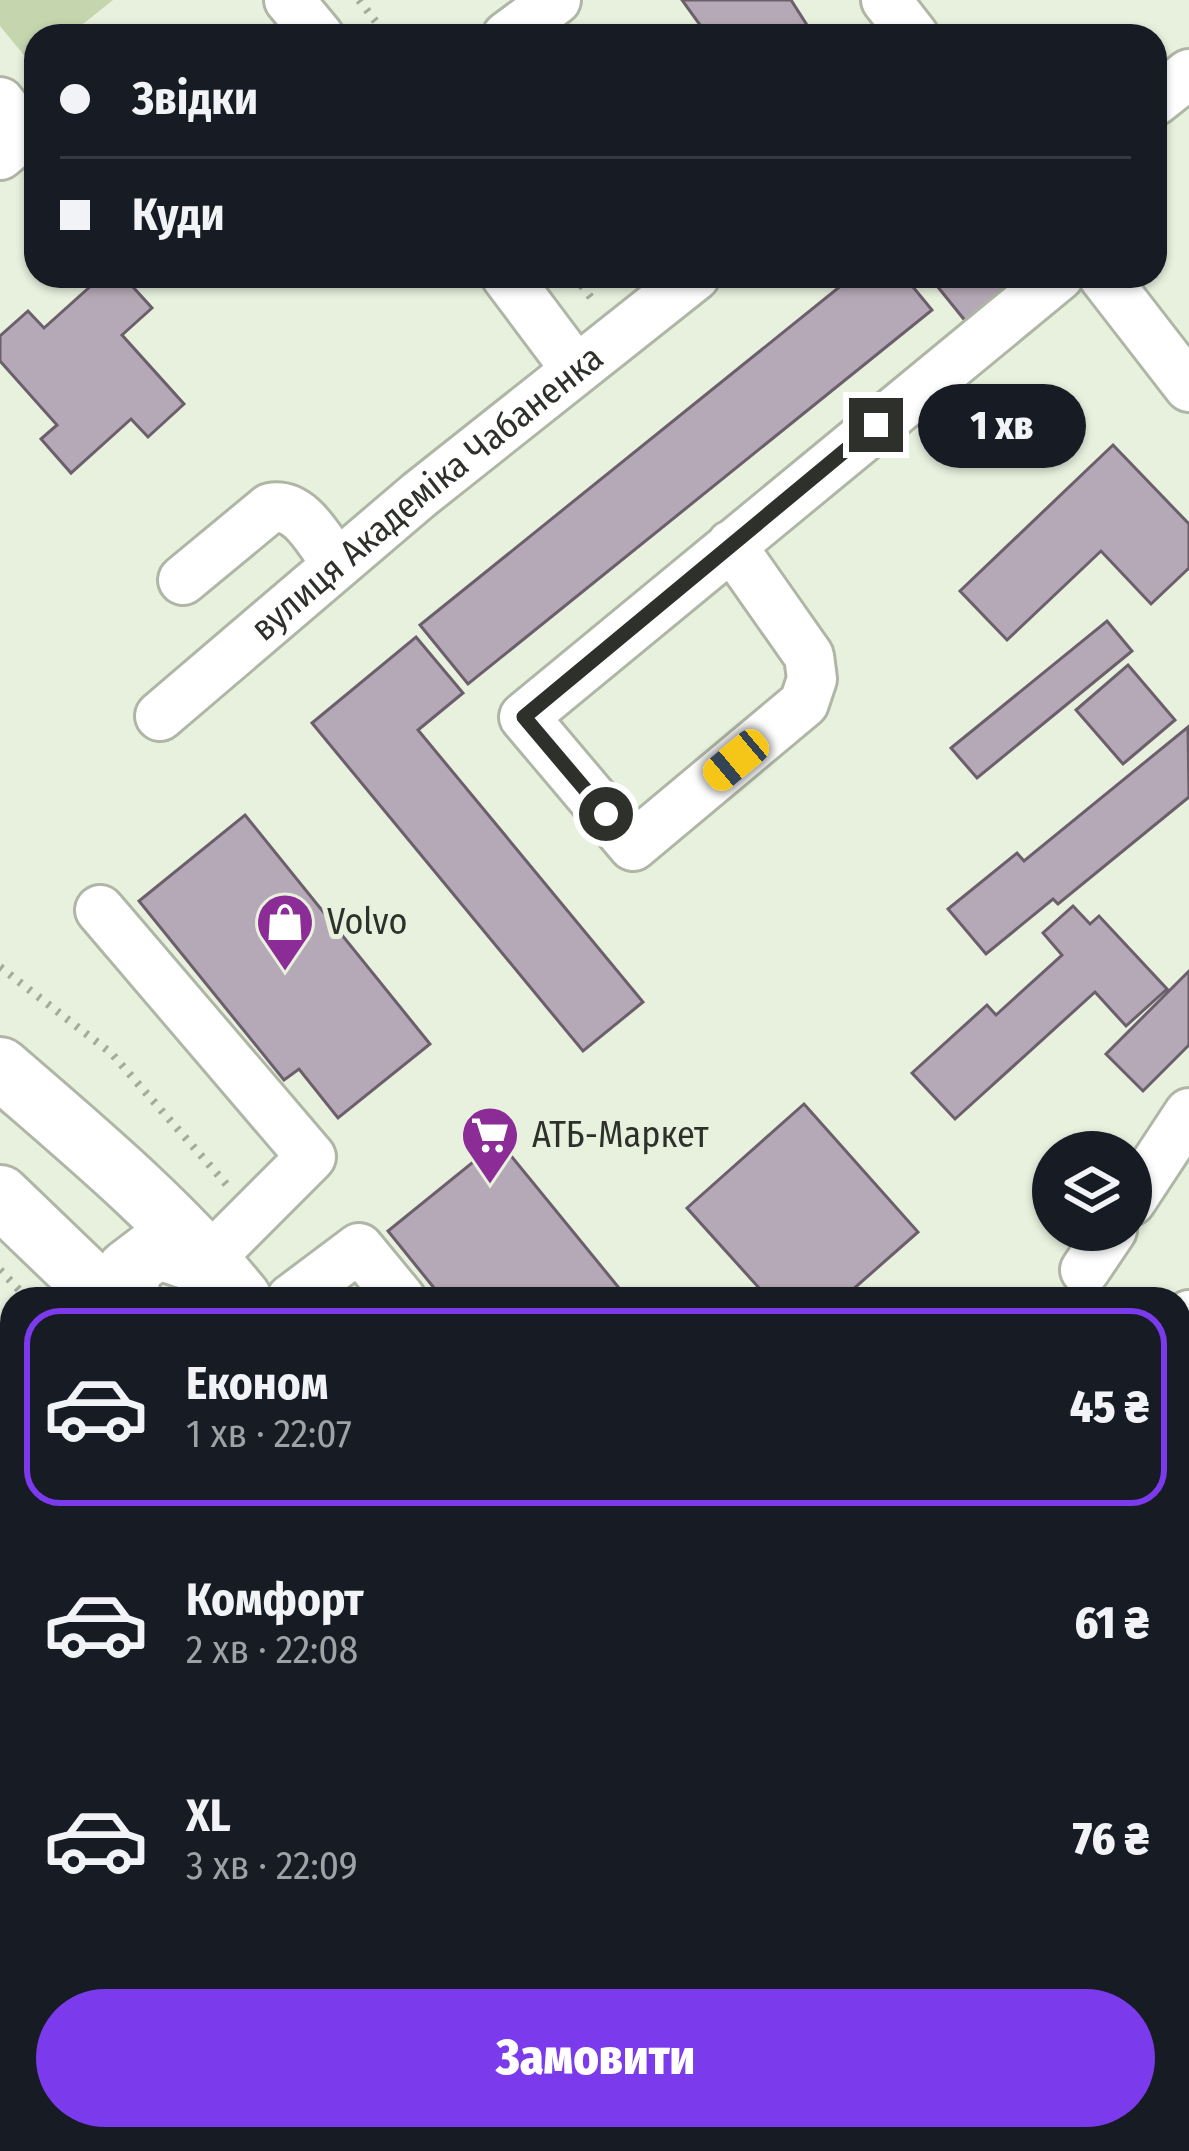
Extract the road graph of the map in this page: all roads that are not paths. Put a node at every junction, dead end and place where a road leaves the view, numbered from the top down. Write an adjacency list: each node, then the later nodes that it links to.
1 (289, 0): 3 (street)
2 (556, 0): 4 (street)
3 (309, 24)
4 (523, 24)
5 (0, 102): 6 (street)
6 (24, 133)
7 (24, 135): 8 (street)
8 (0, 155)
9 (515, 288): 13 (street)
10 (679, 288): 13 (street, вулиця Академіка Чабаненка)
11 (1044, 288): 15 (street)
12 (1112, 288): 14 (street)
13 (575, 368): 16 (street, вулиця Академіка Чабаненка)
14 (1189, 387)
15 (731, 545): 15 (street)
16 (336, 563): 17 (street); 18 (street, вулиця Академіка Чабаненка)
17 (183, 580)
18 (160, 716)
19 (100, 910): 27 (street)
20 (0, 1068): 22 (main road)
21 (1189, 1113): 23 (street)
22 (100, 1156): 24 (main road); 27 (main road)
23 (1152, 1169)
24 (8, 1228): 28 (main road)
25 (1098, 1251): 26 (street)
26 (1085, 1270)
27 (221, 1276): 29 (main road)
28 (90, 1287)
29 (129, 1287)
30 (307, 1287): 31 (street)
31 (391, 1287)

